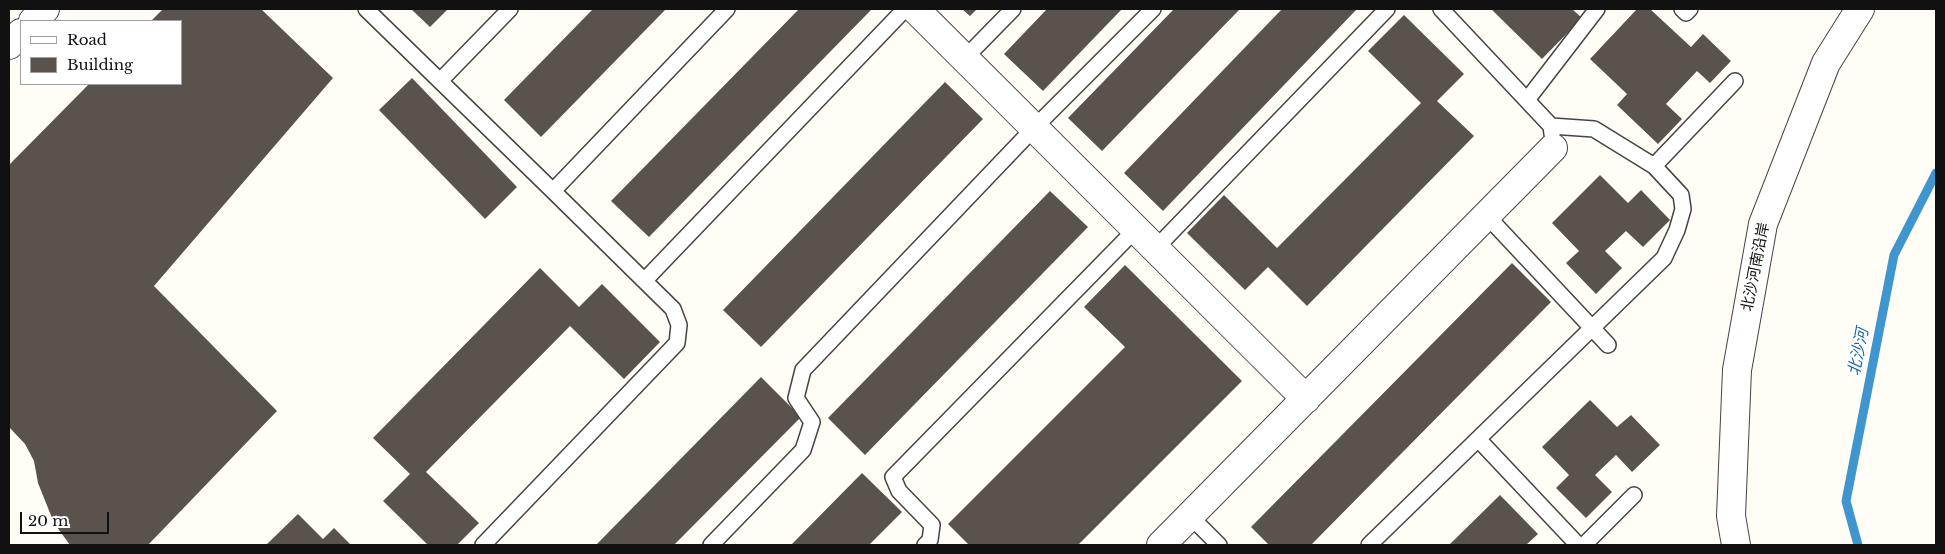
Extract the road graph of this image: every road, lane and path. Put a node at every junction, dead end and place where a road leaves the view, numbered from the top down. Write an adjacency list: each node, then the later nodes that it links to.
1 (45, 9): 15 (street)
2 (366, 9): 20 (lane)
3 (510, 9): 20 (lane)
4 (727, 9): 25 (lane)
5 (905, 9): 29 (lane)
6 (915, 9): 18 (street)
7 (1013, 9): 18 (lane)
8 (1153, 9): 22 (lane)
9 (1387, 9): 28 (lane)
10 (1597, 9): 21 (lane)
11 (1682, 9): 12 (lane)
12 (1690, 9)
13 (1860, 9): 36 (street, 北沙河南沿岸)
14 (1448, 11): 21 (lane)
15 (34, 20)
16 (20, 34): 17 (street)
17 (9, 45)
18 (964, 59): 22 (street)
19 (1735, 80): 24 (lane)
20 (440, 81): 25 (lane)
21 (1527, 100): 23 (lane)
22 (1034, 128): 27 (street); 38 (lane)
23 (1552, 137): 24 (lane); 26 (street)
24 (1654, 166): 30 (lane)
25 (553, 192): 29 (lane)
26 (1487, 216): 30 (lane); 32 (street)
27 (1135, 230): 28 (street); 39 (lane)
28 (1155, 249): 32 (street)
29 (645, 280): 37 (lane)
30 (1592, 328): 31 (lane); 33 (lane)
31 (1608, 345)
32 (1306, 399): 35 (street)
33 (1478, 439): 42 (lane); 43 (lane)
34 (1634, 495): 44 (lane)
35 (1190, 516): 40 (street); 41 (lane)
36 (1731, 516): 45 (street); 46 (street, 北沙河南沿岸)
37 (483, 545)
38 (711, 545)
39 (925, 545)
40 (1162, 545)
41 (1219, 545)
42 (1369, 545)
43 (1578, 545)
44 (1584, 545)
45 (1731, 545)
46 (1736, 545)

